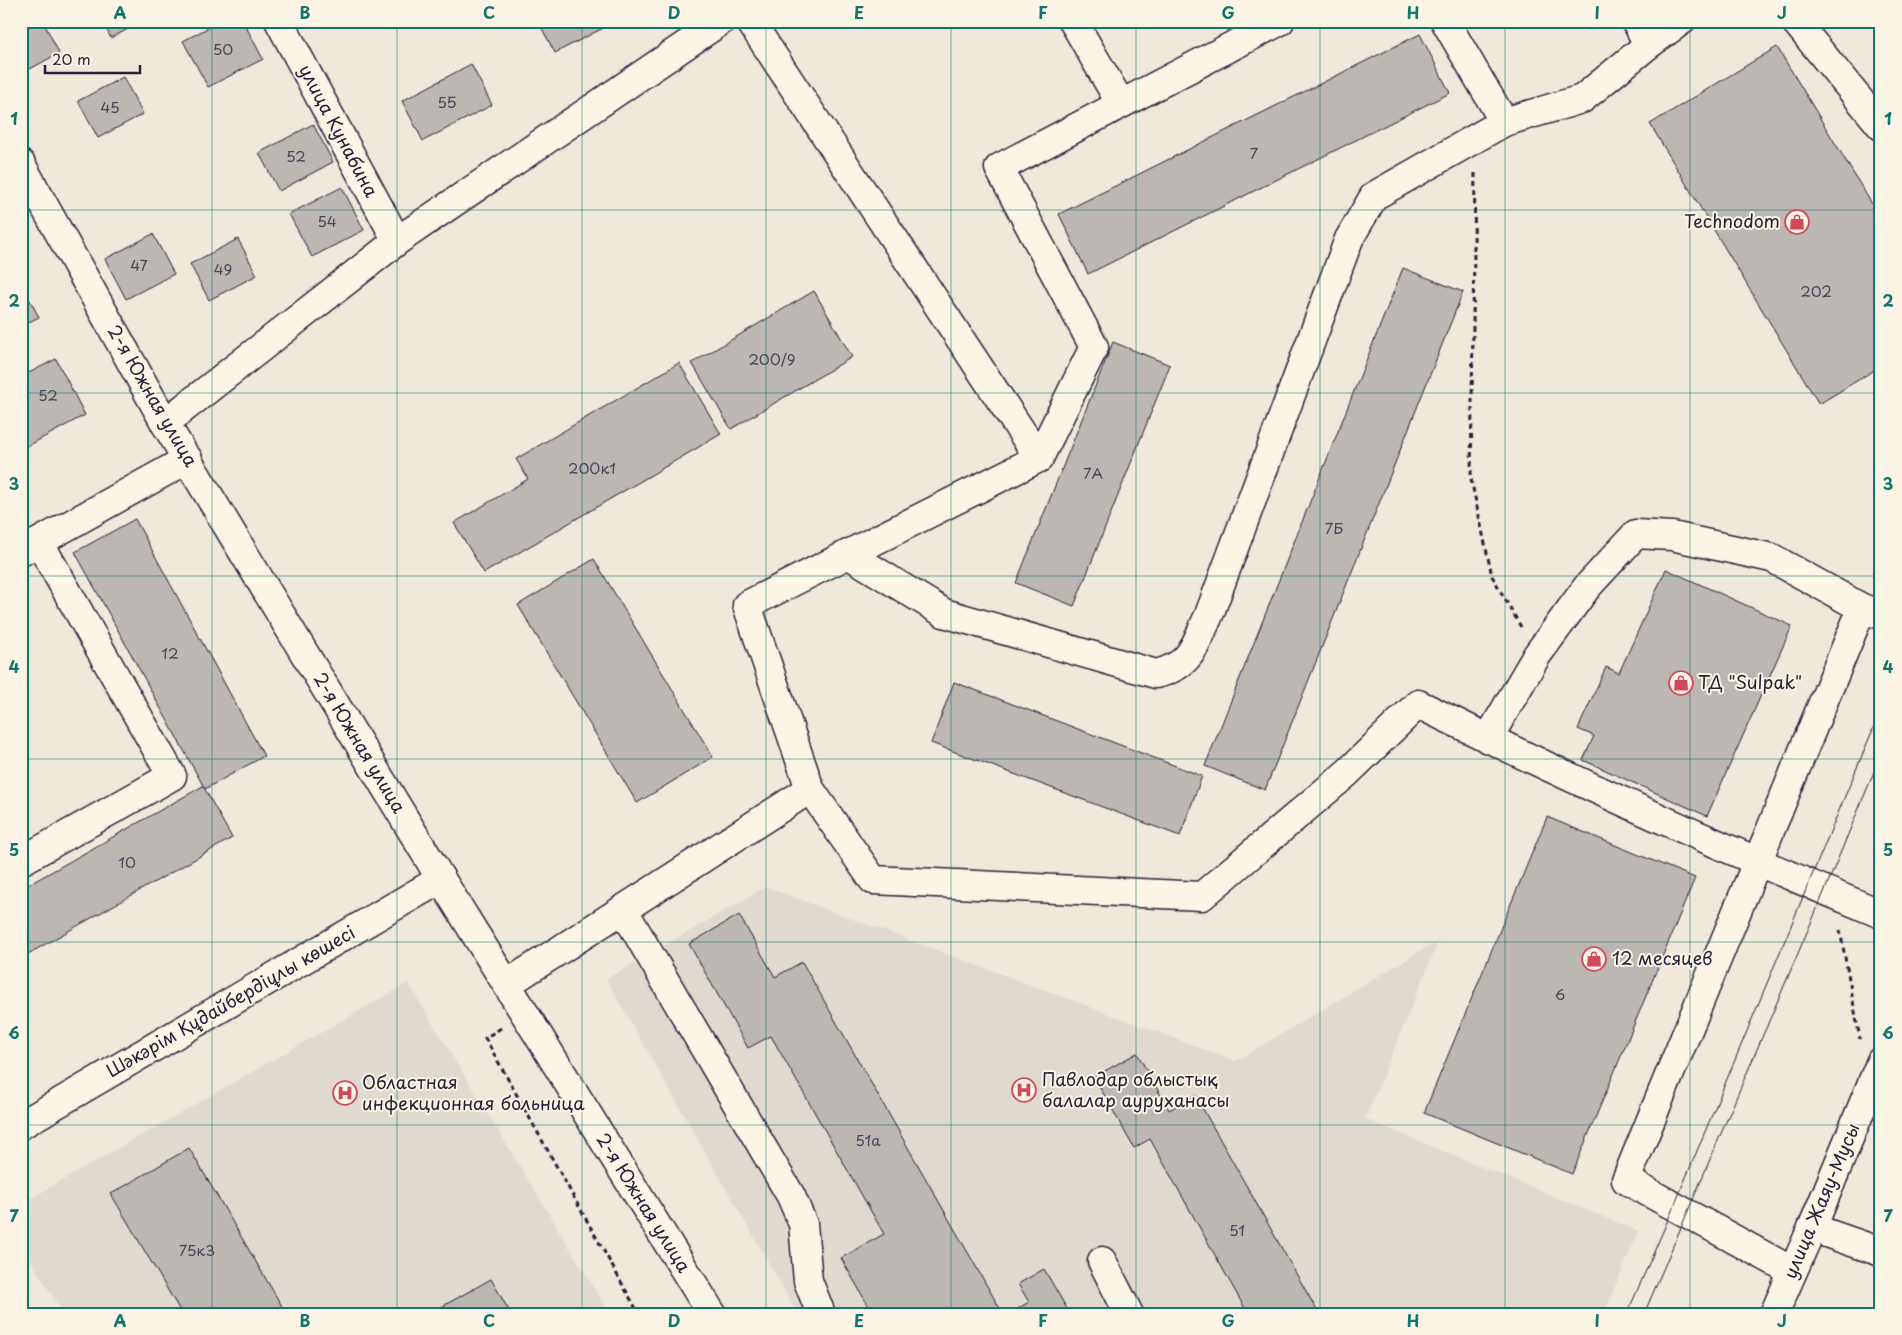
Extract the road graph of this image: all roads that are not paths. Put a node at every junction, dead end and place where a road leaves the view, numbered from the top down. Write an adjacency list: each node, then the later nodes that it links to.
1 (279, 21): 15 (street, улица Кунабина)
2 (721, 21): 15 (street)
3 (750, 21): 17 (street)
4 (1074, 21): 11 (street)
5 (1280, 21): 11 (street)
6 (1445, 21): 12 (street)
7 (1636, 21): 10 (street)
8 (1681, 21): 10 (street)
9 (1795, 21): 13 (street)
10 (1648, 45): 12 (street)
11 (1121, 104): 17 (street)
12 (1504, 122): 20 (street)
13 (1881, 126)
14 (21, 164): 16 (street, 2-я Южная улица)
15 (397, 241): 16 (street)
16 (165, 423): 18 (street, 2-я Южная улица)
17 (1039, 458): 20 (street)
18 (188, 459): 19 (street); 26 (street, 2-я Южная улица)
19 (30, 547): 24 (street)
20 (848, 554): 23 (street)
21 (1871, 612): 22 (street); 25 (street)
22 (1488, 739): 23 (street); 25 (street)
23 (810, 789): 27 (street)
24 (21, 862)
25 (1757, 862): 28 (street); 35 (street)
26 (441, 879): 29 (street, 2-я Южная улица); 31 (street, Шәкәрім Құдайбердіұлы көшесі)
27 (623, 910): 29 (street); 37 (street)
28 (1881, 914)
29 (507, 984): 36 (street, 2-я Южная улица)
30 (1881, 1061): 32 (street, улица Жаяу-Мусы)
31 (21, 1125)
32 (1812, 1228): 33 (street); 35 (street, улица Жаяу-Мусы)
33 (1881, 1252)
34 (1102, 1261): 38 (street)
35 (1792, 1271): 39 (street, улица Жаяу-Мусы)
36 (712, 1314)
37 (821, 1314)
38 (1129, 1314)
39 (1774, 1314)

